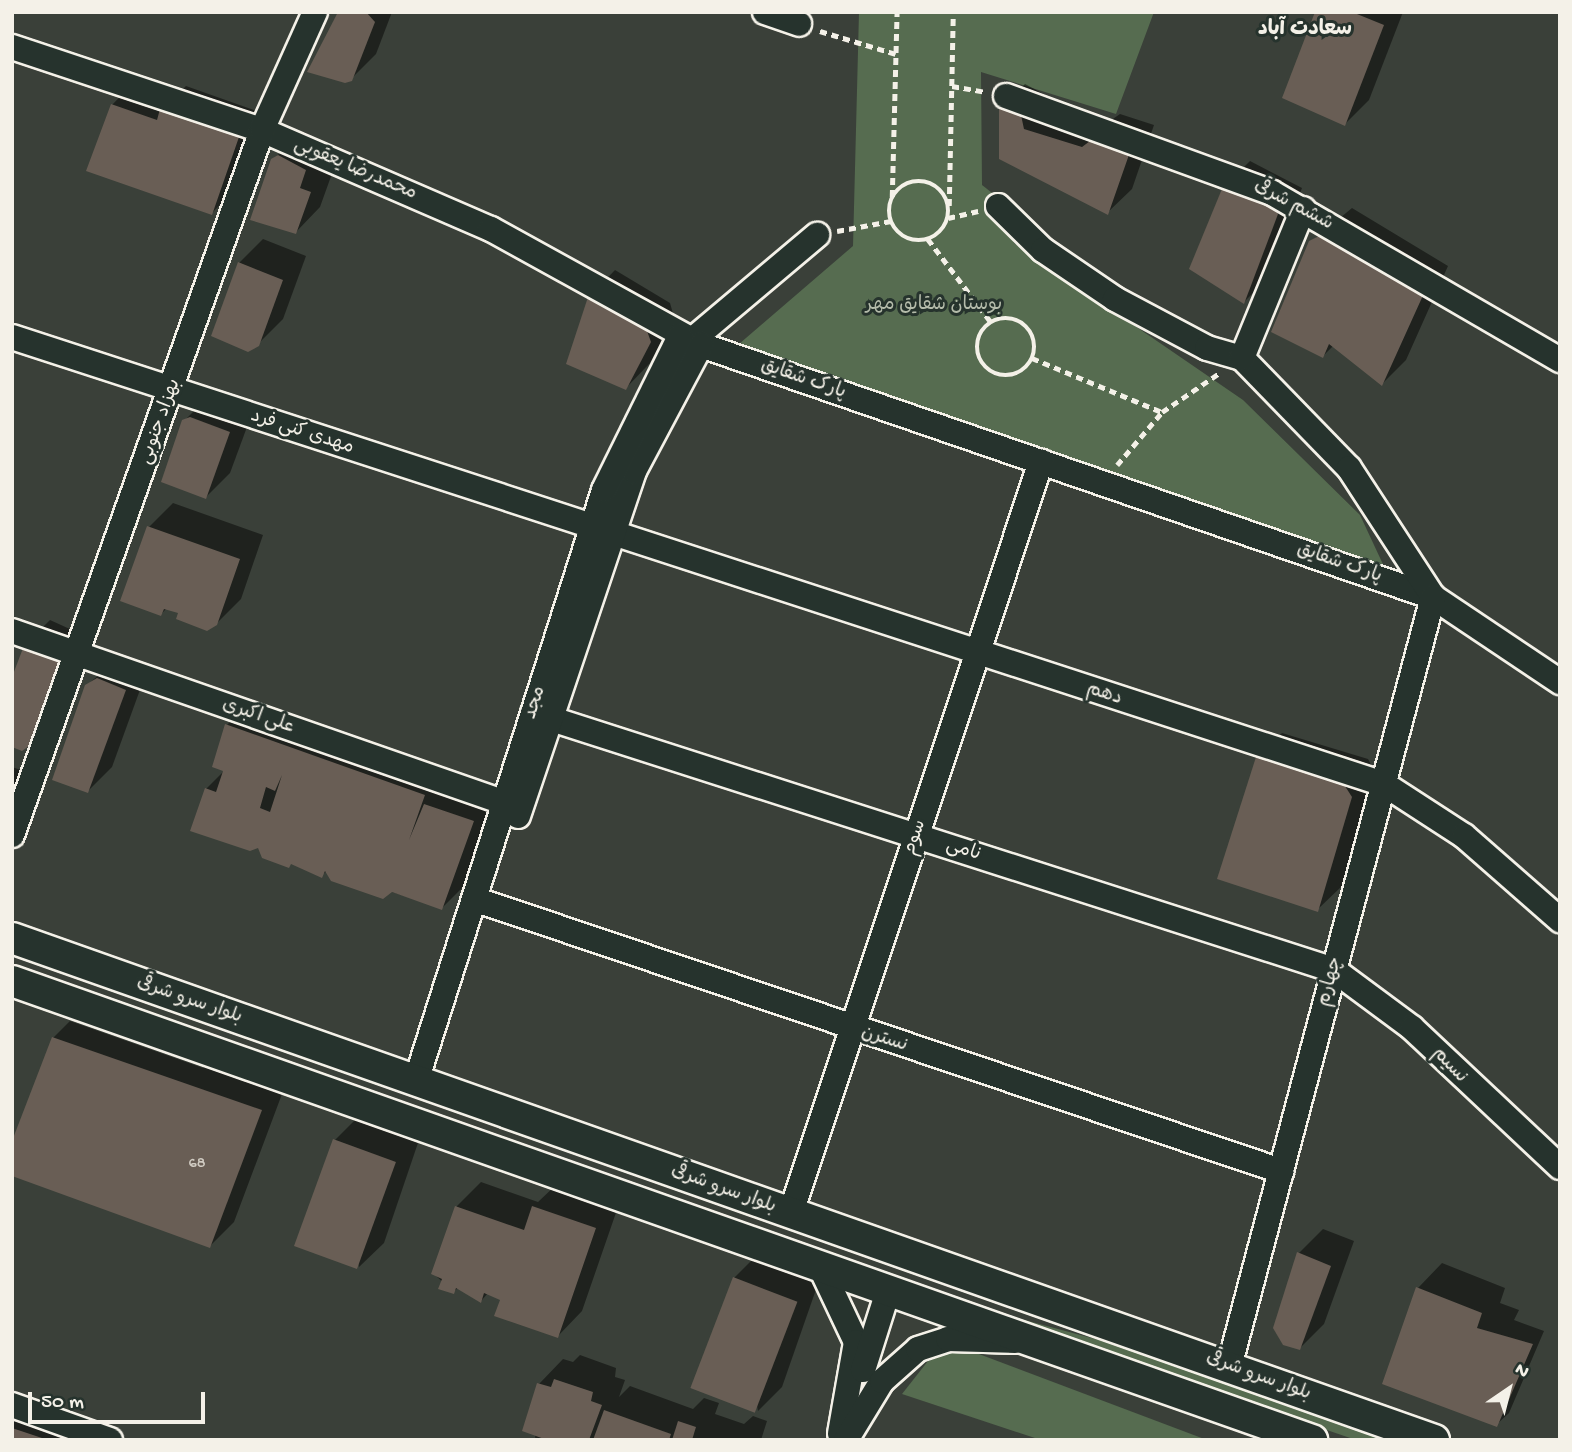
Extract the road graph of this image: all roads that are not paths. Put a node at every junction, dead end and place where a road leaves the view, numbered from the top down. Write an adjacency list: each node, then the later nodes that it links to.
1 (315, 12): 6 (street, بهزاد جنوبی)
2 (765, 12): 3 (street)
3 (799, 24)
4 (12, 47): 6 (street, محمدرضا یعقوبی)
5 (1006, 96): 8 (street, ششم شرقی)
6 (262, 130): 11 (street, محمدرضا یعقوبی); 14 (street, بهزاد جنوبی)
7 (998, 206): 12 (street, پارک شقایق)
8 (1303, 209): 12 (street); 13 (street, ششم شرقی)
9 (817, 235): 11 (street, مجد)
10 (12, 337): 14 (street, مهدی کنی فرد)
11 (691, 341): 15 (street, پارک شقایق); 16 (street, مجد)
12 (1242, 358): 17 (street, پارک شقایق)
13 (1560, 360)
14 (172, 390): 16 (street, مهدی کنی فرد); 19 (street, بهزاد جنوبی)
15 (1041, 462): 17 (street, پارک شقایق); 20 (street, سوم)
16 (602, 532): 20 (street, دهم); 22 (street, مجد)
17 (1433, 597): 21 (street); 23 (street, چهارم)
18 (12, 631): 19 (street, علی اکبری)
19 (78, 654): 24 (street, علی اکبری); 25 (street, بهزاد جنوبی)
20 (976, 655): 23 (street, دهم); 26 (street, سوم)
21 (1560, 682)
22 (542, 716): 24 (street, مجد); 26 (street, نامی)
23 (1384, 784): 28 (street, دهم); 30 (street, چهارم)
24 (513, 805): 27 (street, مجد)
25 (12, 835)
26 (916, 836): 30 (street, نامی); 32 (street, سوم)
27 (481, 902): 32 (street, نسترن); 33 (street, مجد)
28 (1560, 920)
29 (12, 938): 33 (main road, بلوار سرو شرقی)
30 (1334, 970): 34 (street, نسیم); 35 (street, چهارم)
31 (12, 981): 38 (main road, بلوار سرو شرقی)
32 (852, 1030): 35 (street, نسترن); 36 (street, سوم)
33 (422, 1083): 36 (main road, بلوار سرو شرقی)
34 (1560, 1167)
35 (1281, 1171): 41 (street, چهارم)
36 (791, 1213): 37 (main road, بلوار سرو شرقی)
37 (902, 1253): 39 (main road); 41 (main road, بلوار سرو شرقی)
38 (820, 1266): 39 (main road, بلوار سرو شرقی); 44 (street)
39 (888, 1291): 40 (main road, بلوار سرو شرقی); 44 (street)
40 (1034, 1342): 44 (street); 45 (main road, بلوار سرو شرقی)
41 (1229, 1367): 46 (main road, بلوار سرو شرقی)
42 (12, 1405): 43 (street)
43 (110, 1440)
44 (842, 1440)
45 (1312, 1440)
46 (1434, 1440)

